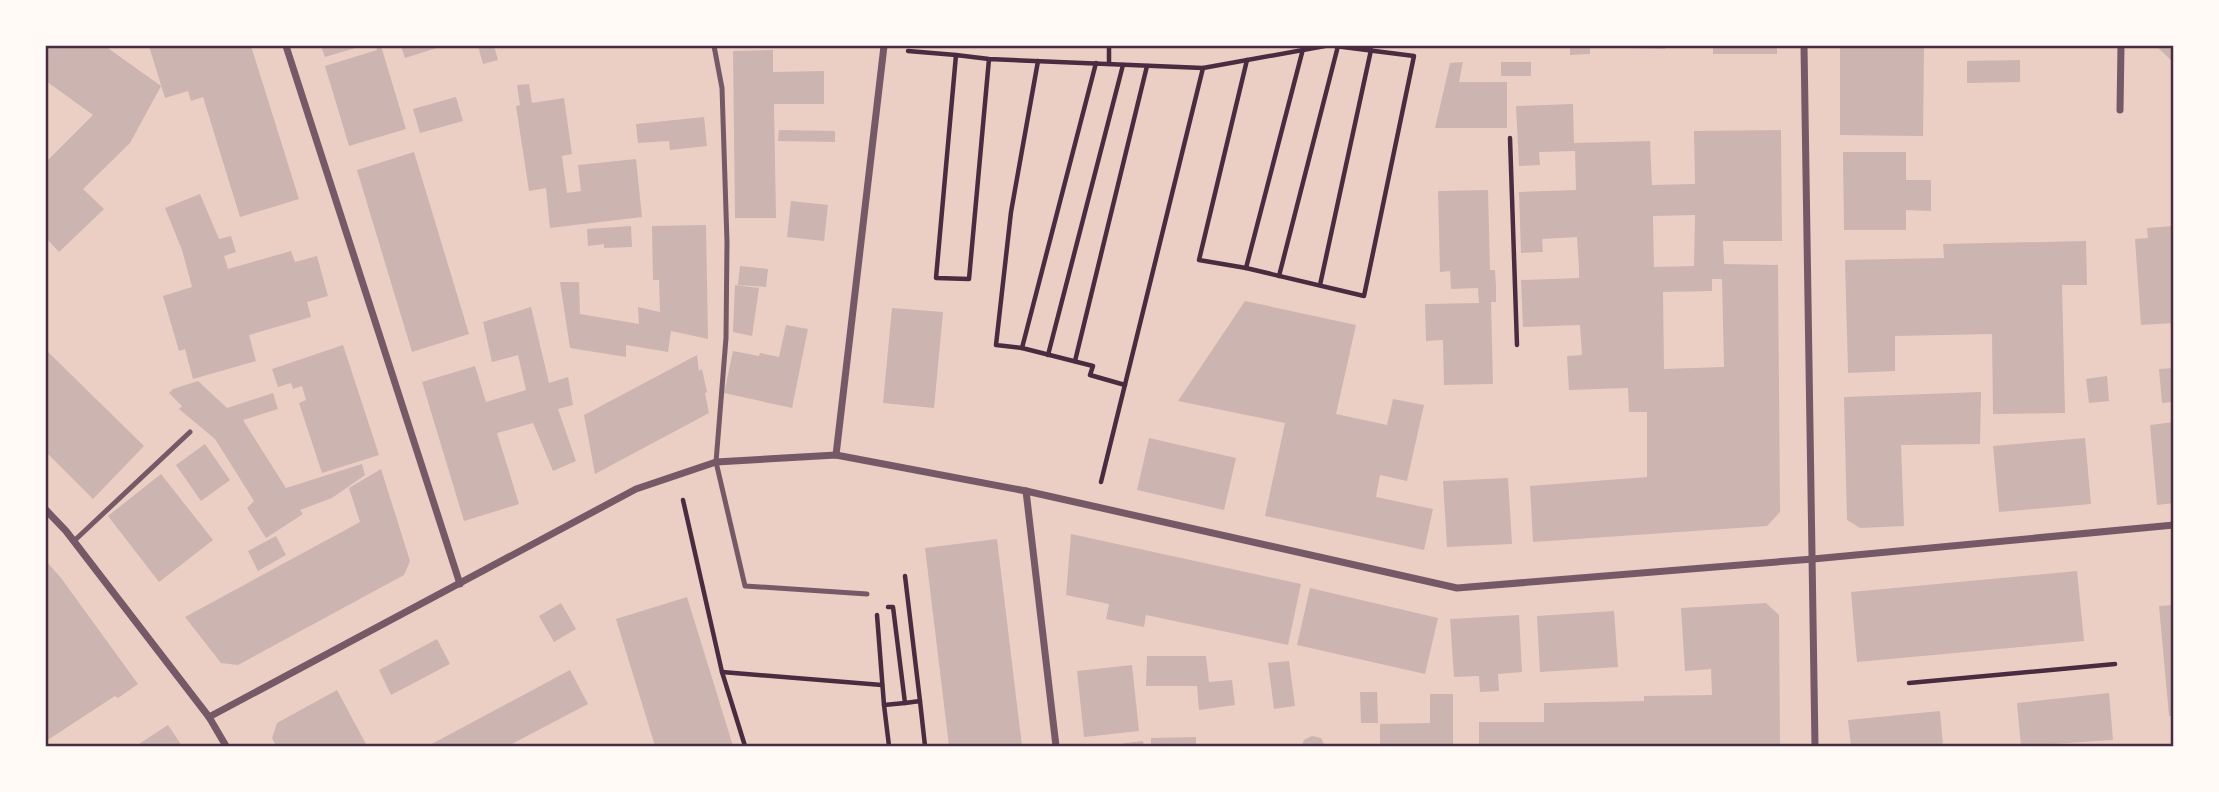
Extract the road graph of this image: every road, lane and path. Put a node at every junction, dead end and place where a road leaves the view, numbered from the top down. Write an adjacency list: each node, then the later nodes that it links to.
1 (286, 46): 41 (street)
2 (714, 46): 32 (lane)
3 (1108, 46): 16 (path)
4 (1325, 46): 9 (path)
5 (1336, 46): 10 (path); 23 (path)
6 (1804, 46): 39 (street)
7 (2121, 46): 20 (street)
8 (884, 48): 11 (path); 31 (street)
9 (1303, 49): 13 (path); 22 (path)
10 (1371, 50): 24 (path); 24 (path)
11 (956, 55): 12 (path); 12 (path)
12 (989, 59): 14 (path)
13 (1247, 60): 19 (path); 22 (path)
14 (1038, 61): 15 (path); 26 (path)
15 (1096, 64): 16 (path); 26 (path)
16 (1109, 64): 17 (path)
17 (1123, 65): 18 (path); 27 (path)
18 (1147, 66): 19 (path); 28 (path)
19 (1203, 68): 29 (path)
20 (2120, 110)
21 (1510, 138): 25 (path)
22 (1246, 268): 23 (path)
23 (1279, 276): 24 (path)
24 (1320, 285)
25 (1517, 345)
26 (1022, 348): 27 (path)
27 (1048, 355): 28 (path)
28 (1075, 362): 29 (path)
29 (1125, 385): 35 (path)
30 (190, 432): 38 (lane)
31 (836, 455): 32 (street); 34 (street)
32 (716, 462): 33 (street); 42 (lane)
33 (677, 475): 41 (street); 45 (path)
34 (1026, 491): 35 (street); 56 (street)
35 (1095, 507): 39 (street)
36 (46, 510): 38 (street)
37 (2174, 525): 39 (street)
38 (74, 541): 51 (street)
39 (1813, 559): 57 (street)
40 (905, 576): 48 (path)
41 (460, 584): 51 (street)
42 (867, 594): 43 (path)
43 (876, 607): 47 (path); 49 (path)
44 (2115, 664): 46 (path)
45 (722, 672): 47 (path); 53 (path)
46 (1909, 683)
47 (882, 685): 50 (path)
48 (920, 701): 49 (path); 55 (path)
49 (905, 703): 50 (path)
50 (884, 705): 54 (path)
51 (209, 717): 52 (street)
52 (226, 747)
53 (745, 747)
54 (889, 747)
55 (925, 747)
56 (1056, 747)
57 (1815, 747)

